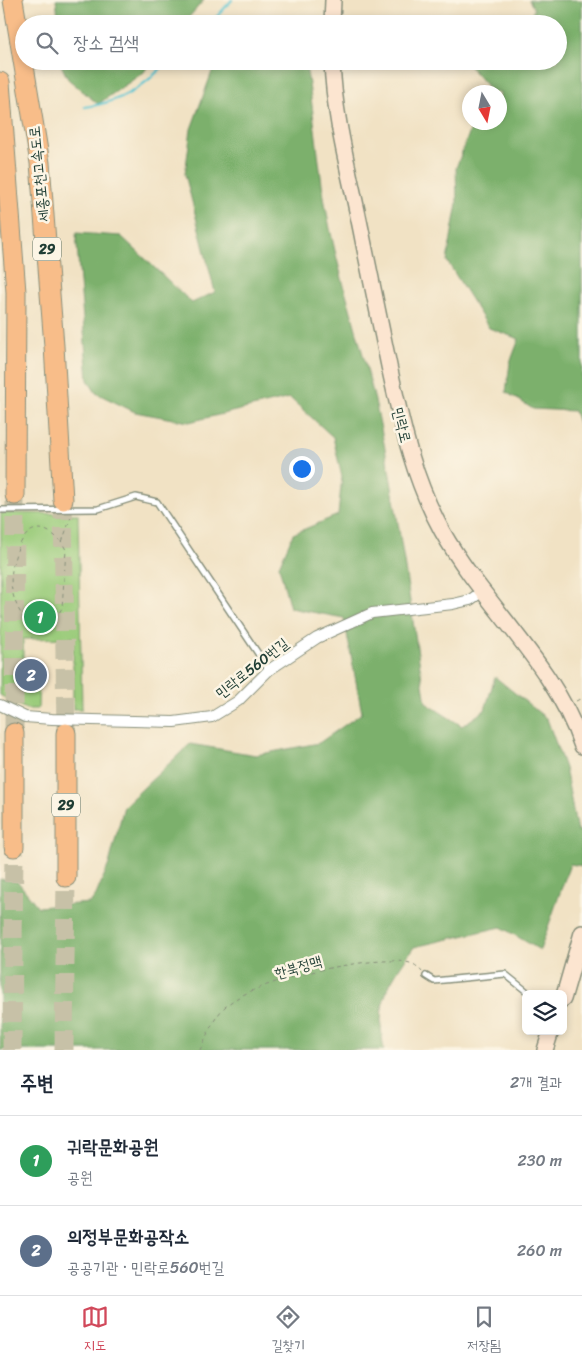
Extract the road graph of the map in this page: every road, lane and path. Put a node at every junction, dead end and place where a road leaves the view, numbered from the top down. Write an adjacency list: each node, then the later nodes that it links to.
1 (13, 0): 3 (highway, 세종포천고속도로 / 29)
2 (334, 0): 4 (main road)
3 (15, 15)
4 (333, 15)
5 (25, 70): 9 (highway, 세종포천고속도로 / 29)
6 (333, 70): 12 (main road, 민락로)
7 (0, 82): 8 (highway, 세종포천고속도로 / 29)
8 (14, 496)
9 (69, 505): 10 (lane); 11 (path); 15 (lane)
10 (0, 510)
11 (62, 542): 13 (path); 13 (path)
12 (484, 590): 15 (street, 민락로560번길); 19 (main road, 민락로)
13 (31, 628): 14 (path)
14 (32, 638)
15 (269, 670): 16 (street, 민락로560번길)
16 (0, 705)
17 (14, 733): 20 (highway)
18 (66, 733): 21 (highway, 29)
19 (582, 746)
20 (14, 847)
21 (66, 877)
22 (582, 933): 25 (main road)
23 (426, 976): 24 (lane); 27 (path, 한북정맥)
24 (525, 990)
25 (566, 990)
26 (549, 1035): 28 (main road)
27 (200, 1050)
28 (545, 1050)

